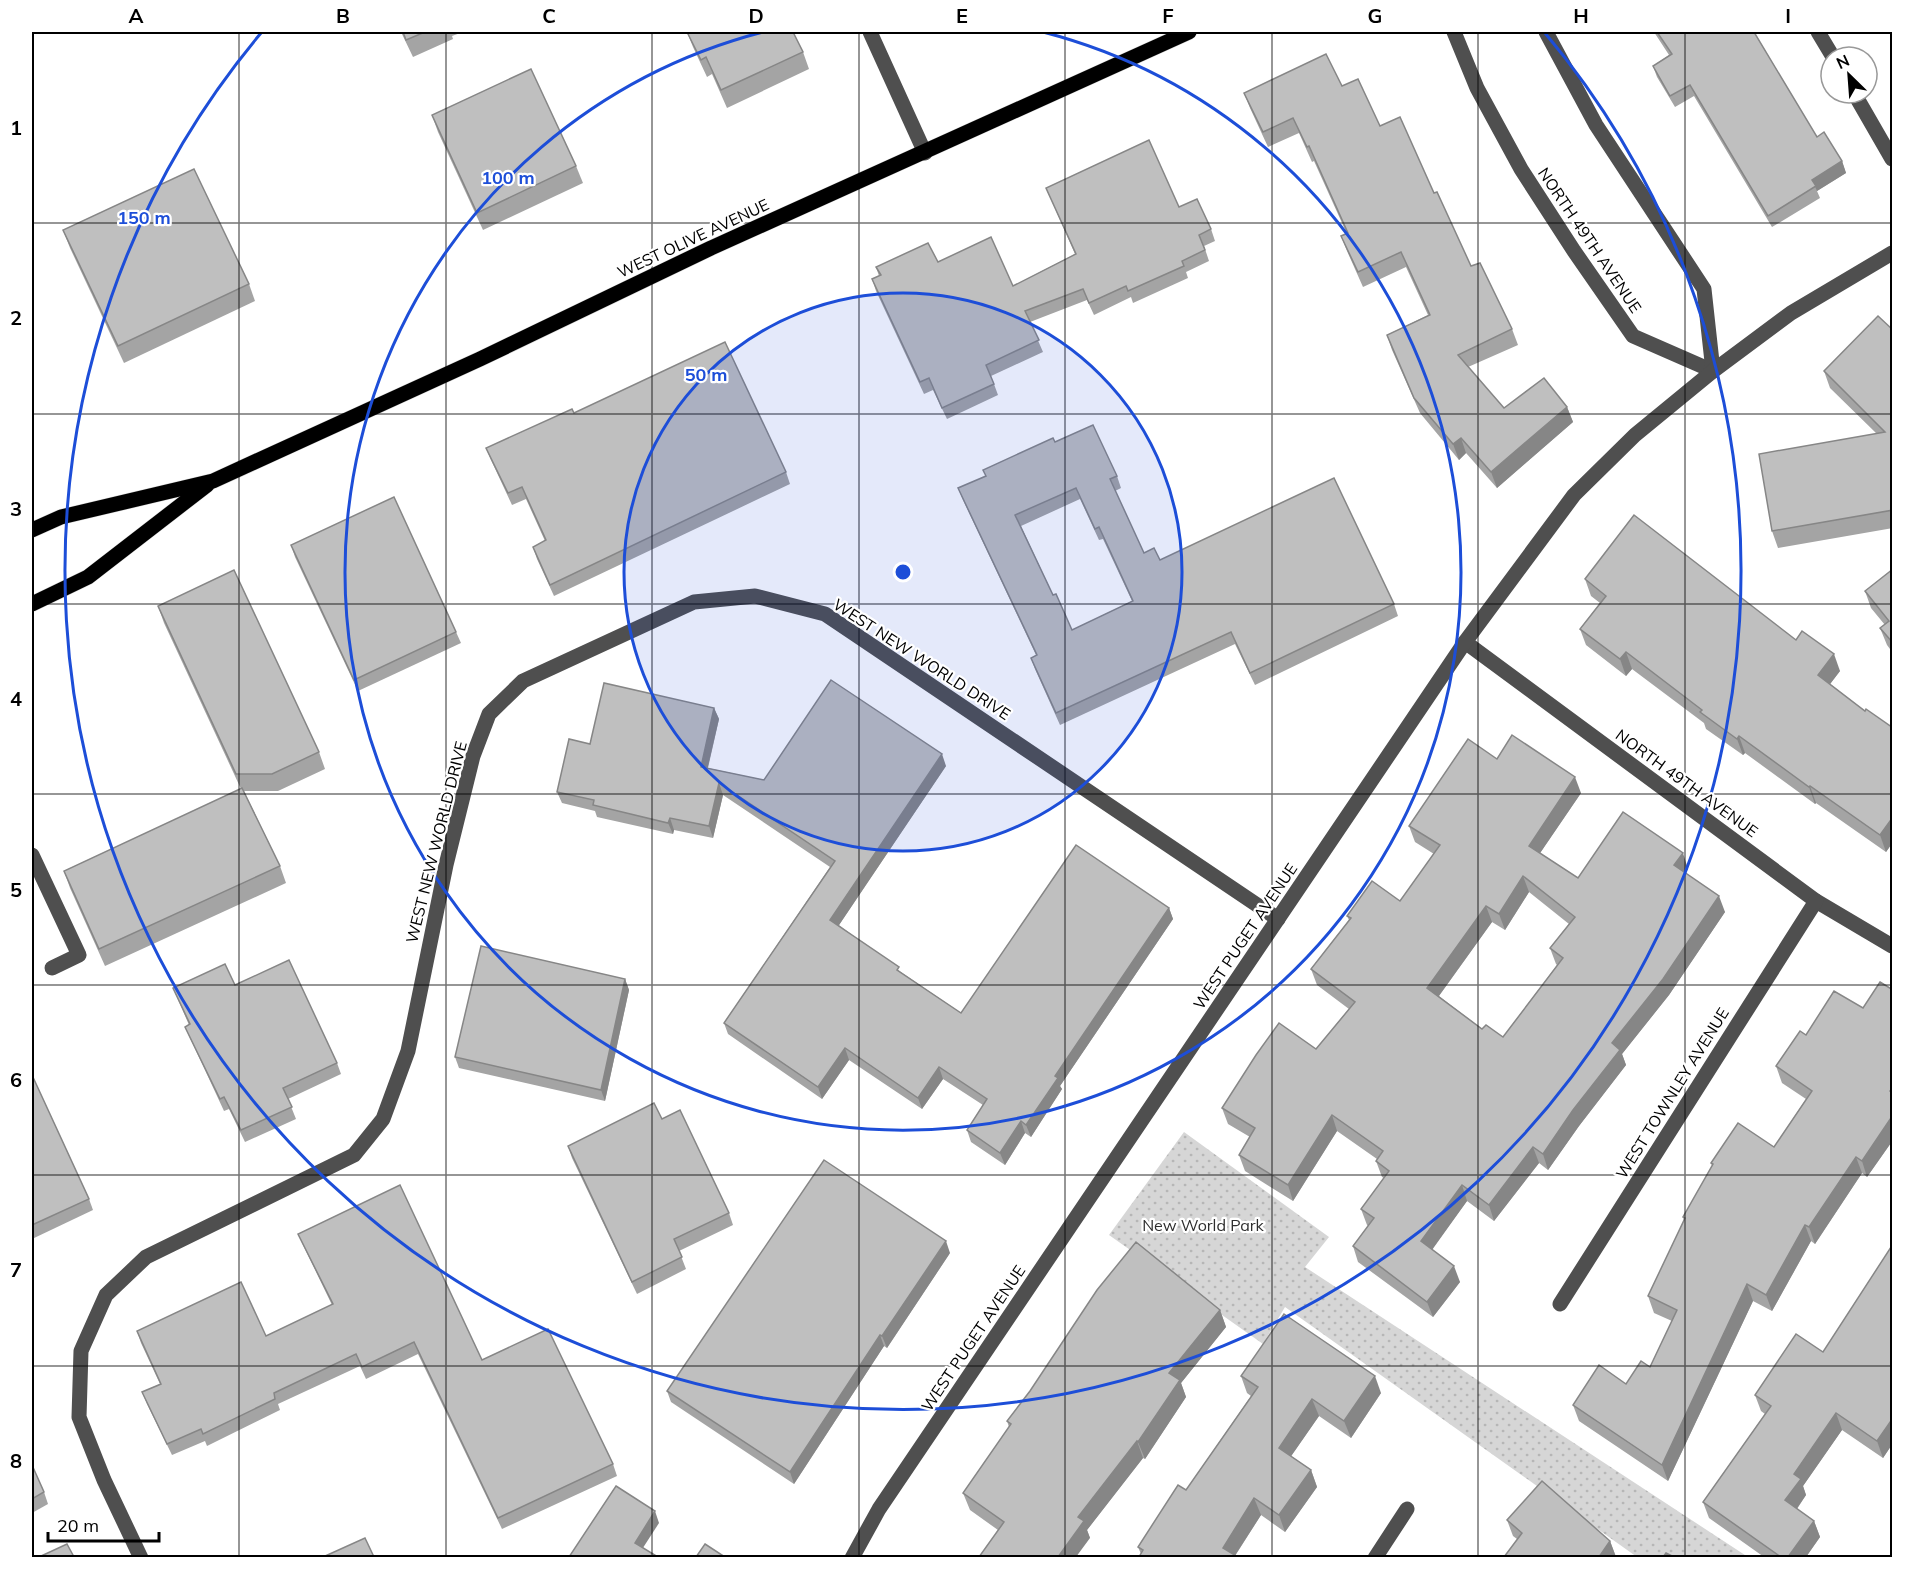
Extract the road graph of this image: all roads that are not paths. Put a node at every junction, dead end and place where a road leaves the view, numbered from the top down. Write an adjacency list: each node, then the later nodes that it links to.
1 (870, 32): 8 (street)
2 (1189, 32): 8 (main road, WEST OLIVE AVENUE)
3 (1454, 32): 11 (street, NORTH 49TH AVENUE)
4 (1546, 32): 11 (street)
5 (1818, 32): 6 (street)
6 (1826, 45)
7 (1861, 105): 9 (street)
8 (925, 153): 12 (main road, WEST OLIVE AVENUE)
9 (1893, 159)
10 (1893, 254): 11 (street, WEST PUGET AVENUE)
11 (1713, 371): 15 (street, WEST PUGET AVENUE)
12 (213, 481): 13 (main road, WEST OLIVE AVENUE); 14 (main road, WEST OLIVE AVENUE)
13 (32, 530)
14 (32, 604)
15 (1465, 642): 17 (street, NORTH 49TH AVENUE); 18 (street, WEST PUGET AVENUE)
16 (32, 855): 20 (street)
17 (1816, 900): 19 (street, NORTH 49TH AVENUE); 21 (street, WEST TOWNLEY AVENUE)
18 (1278, 919): 23 (street, WEST NEW WORLD DRIVE); 24 (street, WEST PUGET AVENUE)
19 (1893, 946)
20 (52, 968)
21 (1560, 1304)
22 (1407, 1509): 25 (street)
23 (141, 1557)
24 (852, 1557)
25 (1375, 1557)

